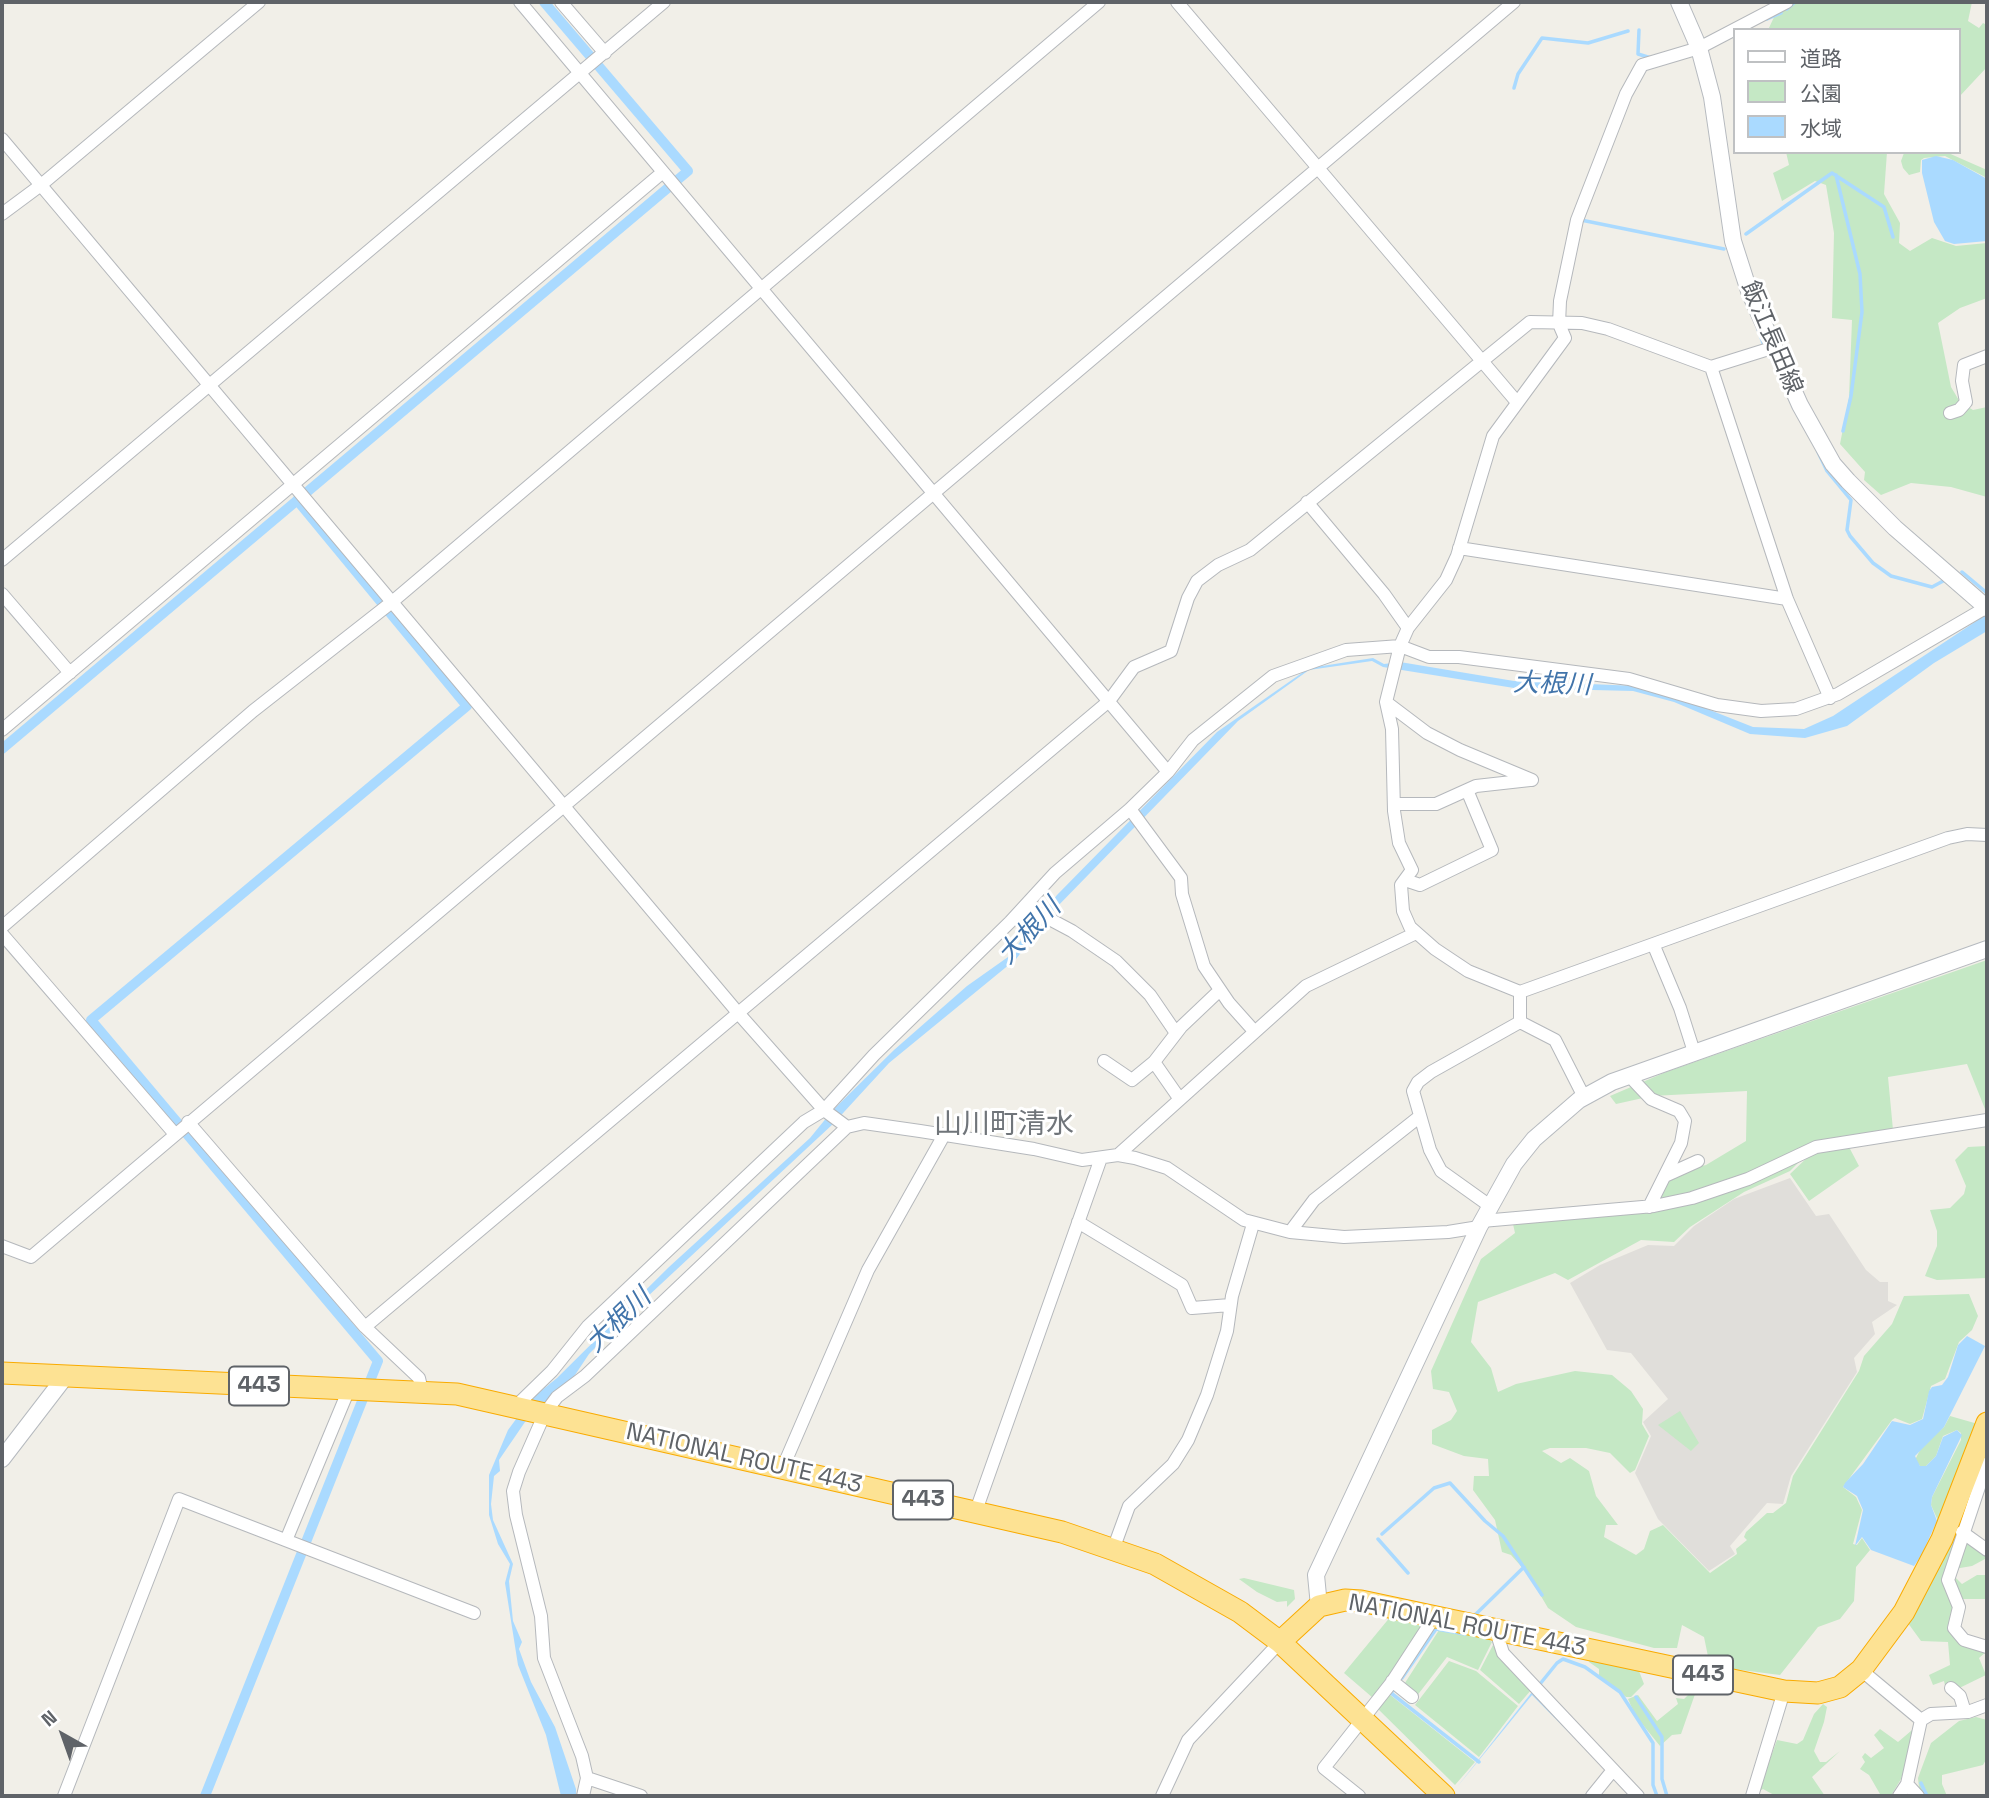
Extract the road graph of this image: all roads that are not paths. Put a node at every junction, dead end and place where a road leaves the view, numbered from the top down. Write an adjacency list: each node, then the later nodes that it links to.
1 (259, 2): 18 (street)
2 (520, 2): 14 (street)
3 (562, 2): 13 (street)
4 (664, 2): 13 (street)
5 (1099, 2): 20 (street)
6 (1177, 2): 16 (street)
7 (1514, 2): 16 (street)
8 (1679, 2): 12 (street, 飯江長田線)
9 (1787, 2): 10 (street)
10 (1737, 28)
11 (1734, 30): 12 (street)
12 (1699, 48): 21 (street); 22 (street, 飯江長田線)
13 (605, 53): 14 (street)
14 (581, 73): 17 (street); 26 (street)
15 (2, 139): 18 (street)
16 (1317, 168): 24 (street); 30 (street)
17 (663, 172): 20 (street); 29 (street)
18 (41, 185): 19 (street); 26 (street)
19 (2, 214)
20 (761, 288): 30 (street); 36 (street)
21 (1559, 324): 24 (street); 25 (street); 27 (street)
22 (1775, 347): 25 (street); 37 (street, 飯江長田線)
23 (1987, 356): 28 (street)
24 (1483, 362): 27 (street); 31 (street)
25 (1712, 367): 35 (street)
26 (209, 386): 29 (street); 33 (street)
27 (1516, 401): 32 (street)
28 (1950, 413)
29 (292, 484): 36 (street); 40 (street)
30 (935, 491): 42 (street); 48 (street)
31 (1307, 502): 38 (street); 42 (street)
32 (1459, 548): 35 (street); 38 (street)
33 (2, 560)
34 (2, 594): 40 (street)
35 (1787, 599): 41 (street)
36 (392, 602): 48 (street); 53 (street)
37 (1987, 607): 41 (street)
38 (1408, 628): 39 (street)
39 (1401, 646): 41 (street); 43 (street); 45 (street)
40 (70, 673): 44 (street)
41 (1830, 698)
42 (1109, 701): 45 (street); 60 (street)
43 (1386, 702): 46 (street); 47 (street)
44 (2, 730)
45 (1168, 772): 49 (street)
46 (1467, 790): 47 (street); 51 (street)
47 (1394, 804): 51 (street)
48 (564, 807): 60 (street); 74 (street)
49 (1131, 810): 52 (street); 58 (street)
50 (1987, 835): 56 (street)
51 (1405, 880): 54 (street)
52 (1025, 906): 63 (street); 70 (street)
53 (2, 927)
54 (1416, 933): 59 (street); 62 (street)
55 (2, 934): 74 (street)
56 (1654, 946): 59 (street); 64 (street)
57 (1987, 949): 64 (street)
58 (1220, 990): 62 (street); 63 (street)
59 (1520, 992): 61 (street)
60 (739, 1014): 70 (street); 88 (street)
61 (1520, 1022): 68 (street); 71 (street)
62 (1254, 1031): 69 (street)
63 (1176, 1033): 66 (street)
64 (1694, 1052): 68 (street)
65 (1104, 1061): 66 (street)
66 (1154, 1062): 69 (street)
67 (1634, 1081): 76 (street)
68 (1584, 1097): 80 (street)
69 (1179, 1098): 77 (street)
70 (825, 1110): 73 (street); 93 (street)
71 (1419, 1117): 80 (street); 85 (street)
72 (1987, 1121): 81 (street)
73 (847, 1127): 75 (street); 94 (street)
74 (181, 1128): 86 (street); 88 (street)
75 (944, 1135): 78 (street); 98 (street)
76 (1680, 1146): 79 (street); 79 (street)
77 (1118, 1155): 78 (street); 83 (street)
78 (1101, 1157): 82 (street)
79 (1667, 1175): 81 (street)
80 (1490, 1206): 84 (street)
81 (1648, 1207): 84 (street)
82 (1078, 1222): 87 (street); 99 (street)
83 (1254, 1224): 85 (street); 87 (street)
84 (1480, 1224): 85 (street); 104 (street)
85 (1290, 1233)
86 (2, 1246)
87 (1230, 1305): 102 (street)
88 (365, 1327): 92 (street)
89 (2, 1374): 90 (highway, NATIONAL ROUTE 443 / 443)
90 (65, 1377): 91 (highway, NATIONAL ROUTE 443 / 443); 96 (street)
91 (349, 1389): 92 (highway, NATIONAL ROUTE 443 / 443); 101 (street)
92 (422, 1391): 93 (highway, NATIONAL ROUTE 443 / 443)
93 (515, 1407): 94 (highway, NATIONAL ROUTE 443 / 443)
94 (545, 1413): 98 (highway, NATIONAL ROUTE 443 / 443); 120 (street)
95 (1987, 1427): 110 (highway, NATIONAL ROUTE 443 / 443)
96 (2, 1459)
97 (1987, 1463): 100 (street)
98 (783, 1467): 102 (highway, NATIONAL ROUTE 443 / 443)
99 (978, 1505)
100 (1962, 1532): 103 (street); 109 (street)
101 (287, 1538): 105 (street); 122 (street)
102 (1114, 1547): 108 (highway, NATIONAL ROUTE 443 / 443)
103 (1987, 1550)
104 (1319, 1606): 106 (highway, NATIONAL ROUTE 443 / 443); 108 (highway, NATIONAL ROUTE 443)
105 (474, 1612)
106 (1435, 1616): 107 (highway, NATIONAL ROUTE 443 / 443); 111 (street)
107 (1495, 1629): 113 (highway, NATIONAL ROUTE 443 / 443); 119 (street)
108 (1280, 1642): 118 (highway, 443); 125 (street)
109 (1987, 1647)
110 (1861, 1670): 113 (highway, NATIONAL ROUTE 443 / 443); 116 (street)
111 (1392, 1681): 114 (street); 118 (street)
112 (1951, 1688): 117 (street)
113 (1784, 1691): 130 (street)
114 (1412, 1698)
115 (1987, 1705): 117 (street)
116 (1926, 1712): 117 (street); 121 (street)
117 (1965, 1712)
118 (1361, 1719): 126 (street); 127 (highway, 443)
119 (1614, 1770): 128 (street); 129 (street)
120 (587, 1778): 123 (street); 124 (street)
121 (1907, 1784): 131 (street); 132 (street)
122 (64, 1796)
123 (583, 1796)
124 (641, 1796)
125 (1162, 1796)
126 (1359, 1796)
127 (1444, 1796)
128 (1592, 1796)
129 (1638, 1796)
130 (1752, 1796)
131 (1899, 1796)
132 (1918, 1796)

